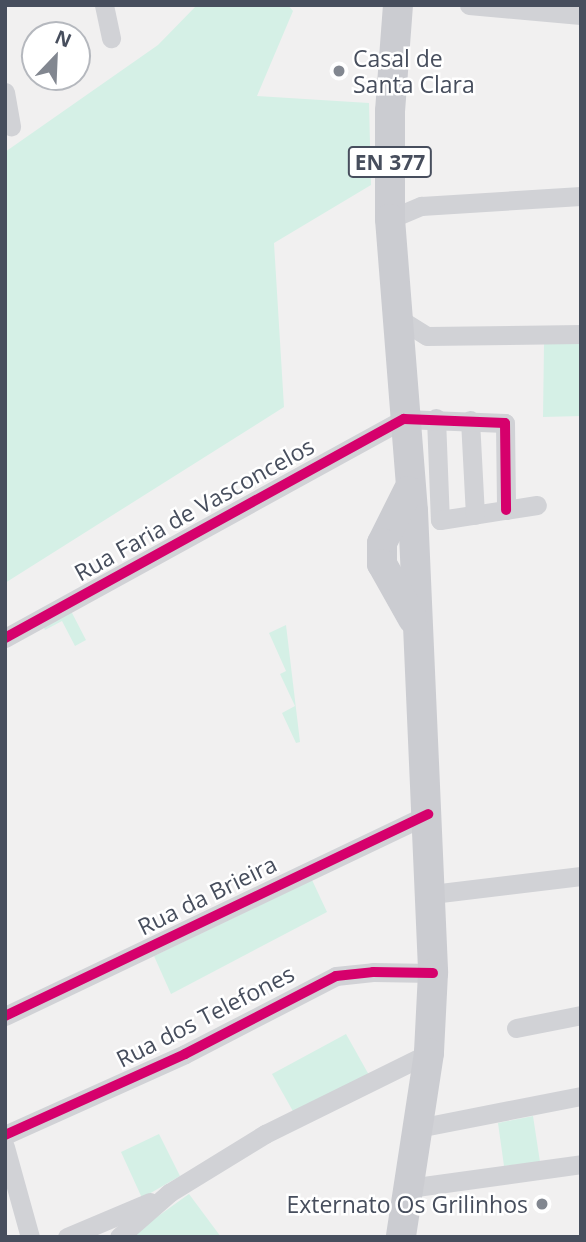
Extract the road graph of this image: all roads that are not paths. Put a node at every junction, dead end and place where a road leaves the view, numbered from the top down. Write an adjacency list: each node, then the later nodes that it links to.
1 (104, 5): 5 (street)
2 (398, 5): 9 (main road, EN 377)
3 (469, 5): 4 (street)
4 (581, 15)
5 (111, 38)
6 (5, 92): 7 (street)
7 (11, 126)
8 (581, 196): 9 (street)
9 (390, 219): 10 (main road, EN 377)
10 (398, 318): 11 (street); 13 (main road, EN 377)
11 (581, 334)
12 (436, 418): 13 (street); 14 (street); 17 (street)
13 (404, 419): 18 (street, Rua Faria de Vasconcelos); 19 (main road, EN 377)
14 (470, 421): 16 (street); 17 (street)
15 (537, 505): 16 (street)
16 (506, 510): 17 (street)
17 (475, 515)
18 (5, 638)
19 (428, 814): 21 (main road, EN 377); 24 (street, Rua da Brieira)
20 (581, 876): 21 (street)
21 (432, 894): 22 (main road, EN 377)
22 (433, 973): 26 (main road, EN 377); 29 (street, Rua dos Telefones)
23 (581, 1015): 25 (street)
24 (5, 1016)
25 (516, 1028)
26 (429, 1053): 28 (main road, EN 377); 33 (street)
27 (581, 1096): 28 (street)
28 (418, 1128): 32 (main road, EN 377)
29 (5, 1135)
30 (5, 1147): 34 (street)
31 (581, 1164): 32 (street)
32 (409, 1188): 37 (main road, EN 377)
33 (169, 1193): 35 (street); 36 (street)
34 (30, 1237)
35 (68, 1237)
36 (119, 1237)
37 (401, 1237)

